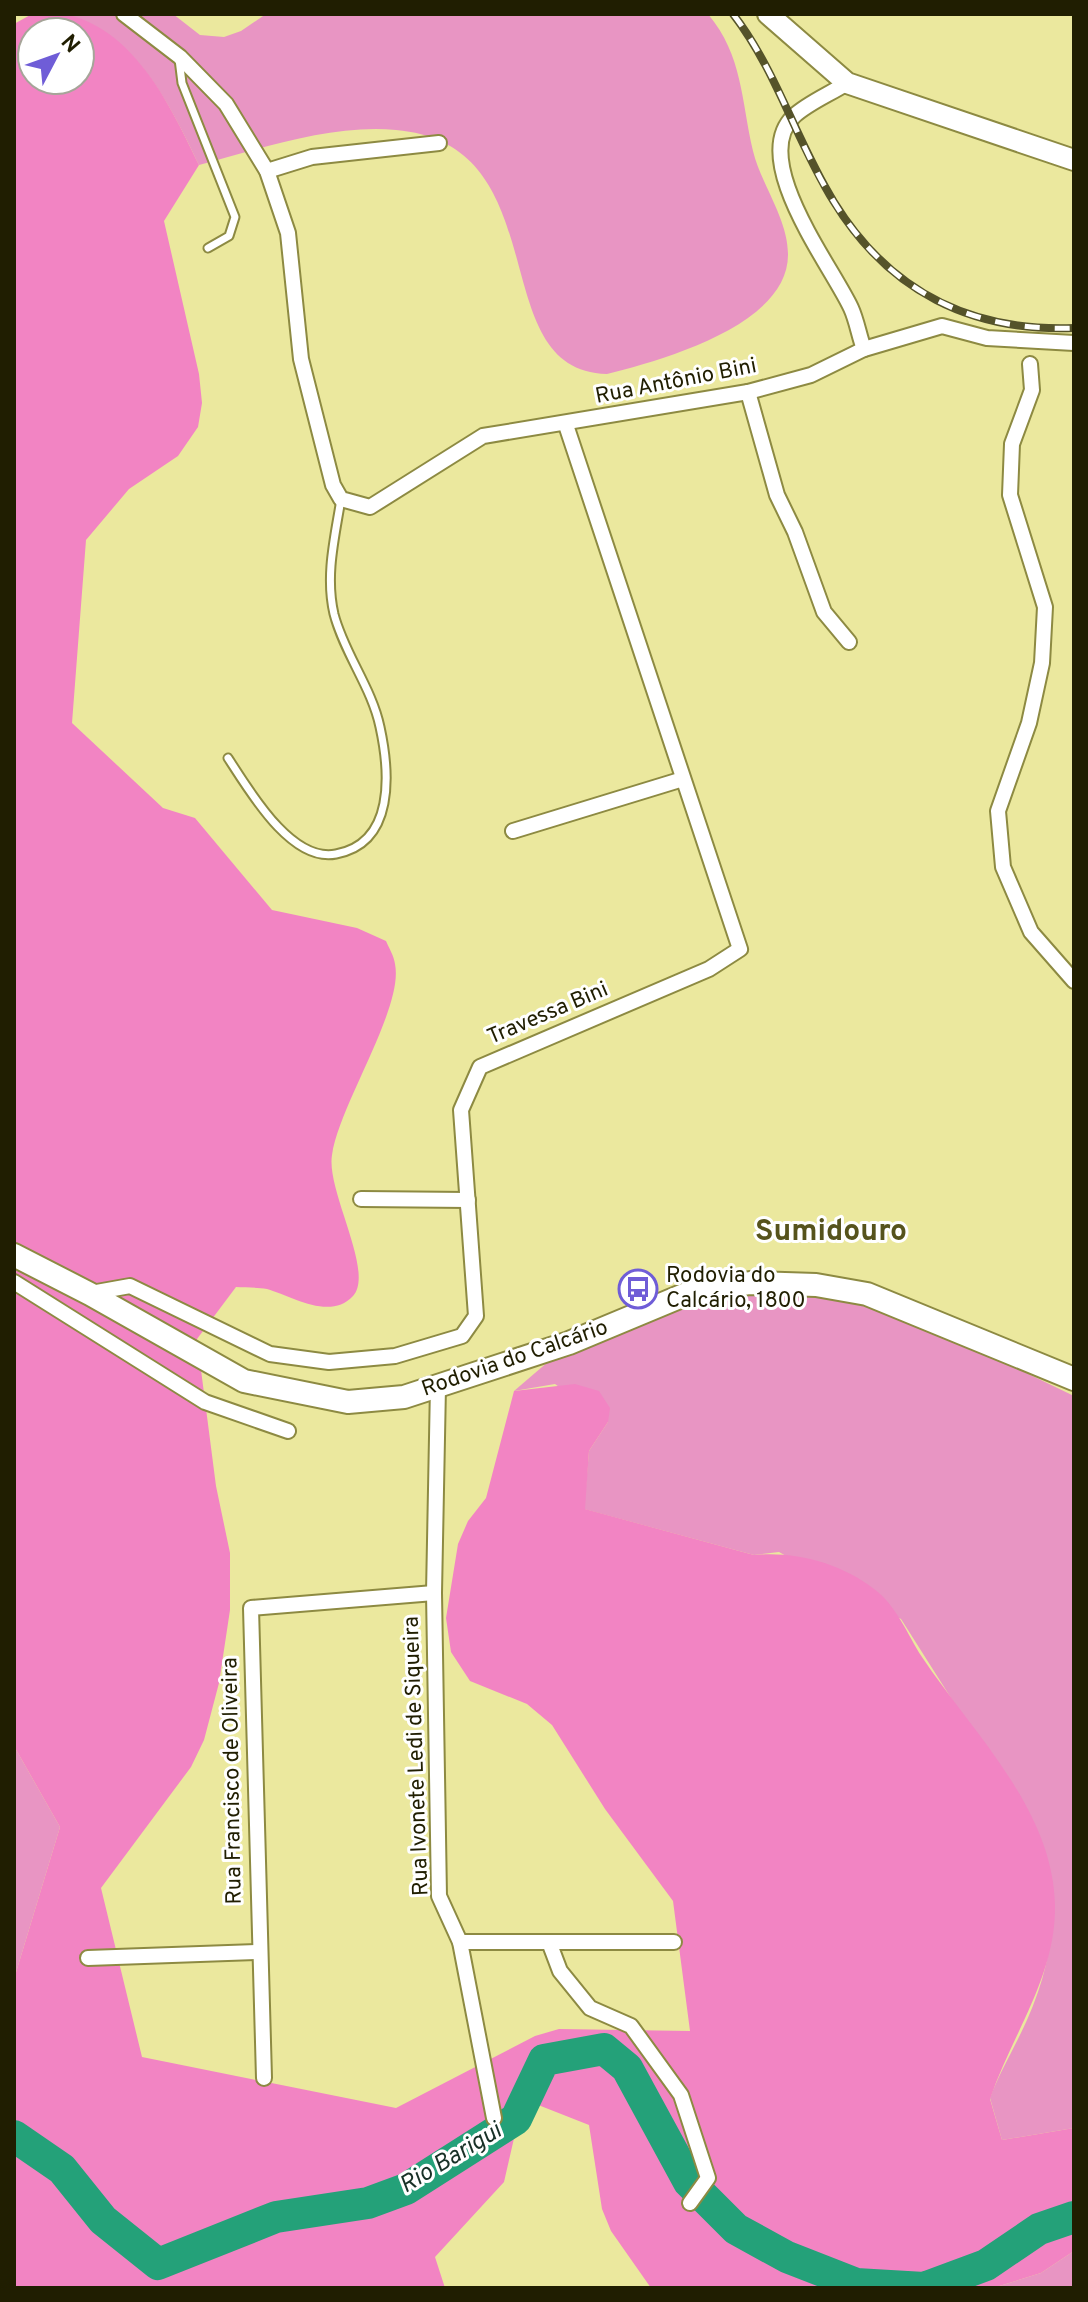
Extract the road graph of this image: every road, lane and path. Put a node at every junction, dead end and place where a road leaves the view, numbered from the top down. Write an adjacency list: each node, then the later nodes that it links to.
1 (124, 14): 3 (street)
2 (768, 14): 4 (street)
3 (180, 57): 7 (street); 8 (lane)
4 (847, 83): 6 (street); 10 (street)
5 (439, 143): 7 (street)
6 (1074, 160)
7 (267, 171): 14 (street)
8 (208, 248)
9 (1074, 343): 10 (street, Rua Antônio Bini)
10 (864, 349): 12 (street, Rua Antônio Bini)
11 (1030, 364): 19 (street)
12 (748, 392): 13 (street, Rua Antônio Bini); 15 (street)
13 (566, 425): 14 (street, Rua Antônio Bini); 17 (street, Travessa Bini)
14 (341, 499): 16 (lane)
15 (849, 642)
16 (228, 758)
17 (683, 779): 18 (street); 21 (street, Travessa Bini)
18 (513, 831)
19 (1074, 981)
20 (361, 1199): 21 (street)
21 (468, 1200): 24 (street, Travessa Bini)
22 (14, 1255): 24 (main road, Rodovia do Calcário)
23 (14, 1282): 27 (street)
24 (90, 1294): 26 (main road, Rodovia do Calcário)
25 (1074, 1379): 26 (main road, Rodovia do Calcário)
26 (438, 1386): 28 (street, Rua Ivonete Ledi de Siqueira)
27 (288, 1431)
28 (434, 1593): 29 (street, Rua Ivonete Ledi de Siqueira); 32 (street, Rua Francisco de Oliveira)
29 (460, 1942): 30 (street); 35 (street, Rua Ivonete Ledi de Siqueira)
30 (549, 1942): 31 (street); 36 (street)
31 (674, 1942)
32 (259, 1952): 33 (street); 34 (street, Rua Francisco de Oliveira)
33 (88, 1958)
34 (264, 2078)
35 (494, 2118)
36 (690, 2203)

